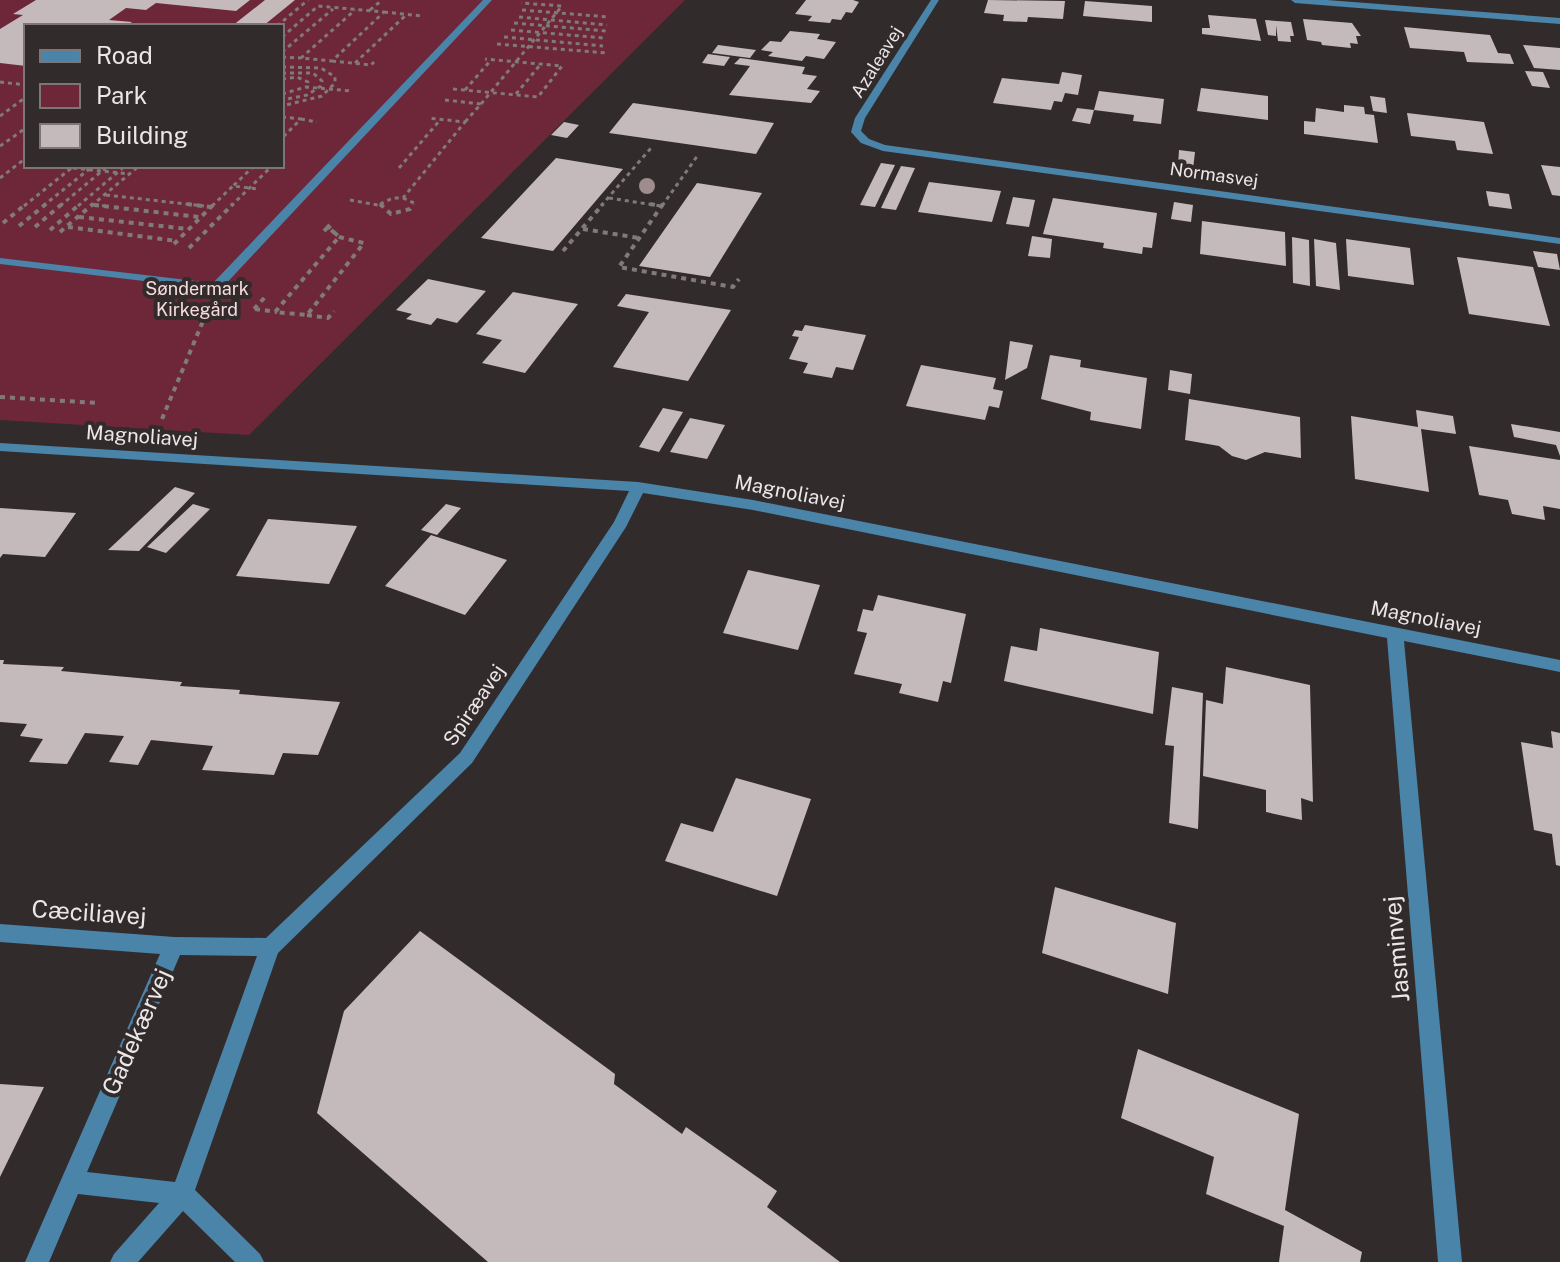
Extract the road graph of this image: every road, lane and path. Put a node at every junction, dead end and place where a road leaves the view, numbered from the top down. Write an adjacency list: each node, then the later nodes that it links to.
1 (308, 0): 19 (path)
2 (382, 0): 10 (path)
3 (488, 0): 116 (street)
4 (935, 0): 71 (street, Azaleavej)
5 (1295, 0): 17 (street)
6 (518, 3): 12 (path)
7 (334, 8): 9 (path); 26 (path); 33 (path)
8 (512, 9): 12 (path)
9 (355, 10): 10 (path); 37 (path)
10 (369, 11): 11 (path)
11 (384, 12): 13 (path); 41 (path)
12 (556, 13): 15 (path); 16 (path)
13 (407, 14): 21 (path); 43 (path)
14 (506, 16): 16 (path)
15 (609, 17)
16 (551, 20): 20 (path); 22 (path)
17 (1560, 21)
18 (500, 22): 22 (path)
19 (279, 24)
20 (607, 25)
21 (412, 26)
22 (545, 26): 24 (path); 25 (path)
23 (509, 30): 25 (path)
24 (606, 31)
25 (540, 33): 28 (path); 29 (path)
26 (284, 35)
27 (503, 37): 29 (path)
28 (604, 38)
29 (534, 39): 31 (path); 32 (path)
30 (490, 43): 31 (path)
31 (528, 46): 34 (path); 42 (path)
32 (603, 46)
33 (284, 52)
34 (607, 53)
35 (284, 54): 37 (path)
36 (381, 55): 43 (path)
37 (301, 58): 39 (path)
38 (476, 58): 40 (path)
39 (316, 60): 41 (path); 45 (path)
40 (492, 60): 42 (path); 54 (path)
41 (332, 61): 43 (path)
42 (516, 62): 44 (path); 55 (path)
43 (354, 64)
44 (540, 64): 57 (path); 57 (path)
45 (309, 66): 46 (path); 47 (path); 61 (path)
46 (284, 72)
47 (303, 72): 48 (path); 50 (path); 59 (path)
48 (284, 73)
49 (284, 74): 50 (path)
50 (297, 77): 56 (path)
51 (2, 84): 52 (path)
52 (24, 85)
53 (448, 88): 54 (path)
54 (465, 90): 55 (path)
55 (491, 92): 57 (path); 60 (path)
56 (284, 93)
57 (515, 95)
58 (24, 98): 62 (path)
59 (284, 100)
60 (481, 104)
61 (284, 106)
62 (0, 116)
63 (284, 117): 65 (path)
64 (423, 118): 82 (path)
65 (301, 119): 68 (path); 69 (path)
66 (284, 128): 68 (path)
67 (24, 129): 72 (path)
68 (291, 129): 70 (path)
69 (309, 130)
70 (284, 136)
71 (865, 141): 108 (street, Normasvej)
72 (0, 146)
73 (651, 148): 89 (path)
74 (698, 155): 91 (path)
75 (24, 160): 86 (path)
76 (72, 168): 96 (path)
77 (91, 168): 83 (path); 103 (path)
78 (106, 168): 83 (path)
79 (123, 168): 84 (path)
80 (137, 168): 85 (path)
81 (270, 168): 109 (path)
82 (399, 168)
83 (102, 171): 84 (path); 100 (path)
84 (118, 172): 85 (path); 102 (path)
85 (130, 174): 88 (path)
86 (0, 178)
87 (233, 186): 92 (path)
88 (106, 195): 90 (path); 92 (path)
89 (608, 198): 91 (path); 99 (path)
90 (93, 205): 94 (path); 95 (path)
91 (661, 206): 105 (path)
92 (211, 207): 95 (path)
93 (322, 214): 98 (path)
94 (79, 217): 97 (path); 101 (path)
95 (201, 218): 101 (path)
96 (0, 226)
97 (67, 227): 107 (path); 112 (path)
98 (328, 227): 104 (path); 106 (path)
99 (582, 229): 105 (path); 110 (path)
100 (31, 230)
101 (189, 230): 107 (path)
102 (47, 232)
103 (11, 233)
104 (339, 237): 120 (path); 121 (path)
105 (639, 238): 114 (path)
106 (317, 239)
107 (177, 241): 113 (path)
108 (1560, 241)
109 (188, 248)
110 (563, 251)
111 (0, 261): 112 (street)
112 (25, 264): 113 (street)
113 (140, 277): 116 (street)
114 (739, 279)
115 (275, 286): 118 (path)
116 (216, 287): 117 (path)
117 (211, 304): 118 (path); 125 (path)
118 (254, 309): 120 (path)
119 (334, 311): 121 (path)
120 (275, 312): 121 (path)
121 (307, 315)
122 (0, 397): 123 (path)
123 (98, 403)
124 (0, 447): 125 (street, Magnoliavej)
125 (145, 456): 126 (street, Magnoliavej)
126 (638, 487): 127 (street, Magnoliavej); 131 (street, Spiræavej)
127 (1395, 632): 128 (street, Magnoliavej); 137 (street, Jasminvej)
128 (1560, 666)
129 (0, 933): 130 (street, Cæciliavej)
130 (174, 946): 131 (street, Gadekærvej); 132 (street, Gadekærvej)
131 (270, 947): 133 (street)
132 (72, 1182): 133 (street); 134 (street, Gadekærvej)
133 (182, 1194): 135 (street); 136 (street)
134 (37, 1262)
135 (122, 1262)
136 (252, 1262)
137 (1450, 1262)

